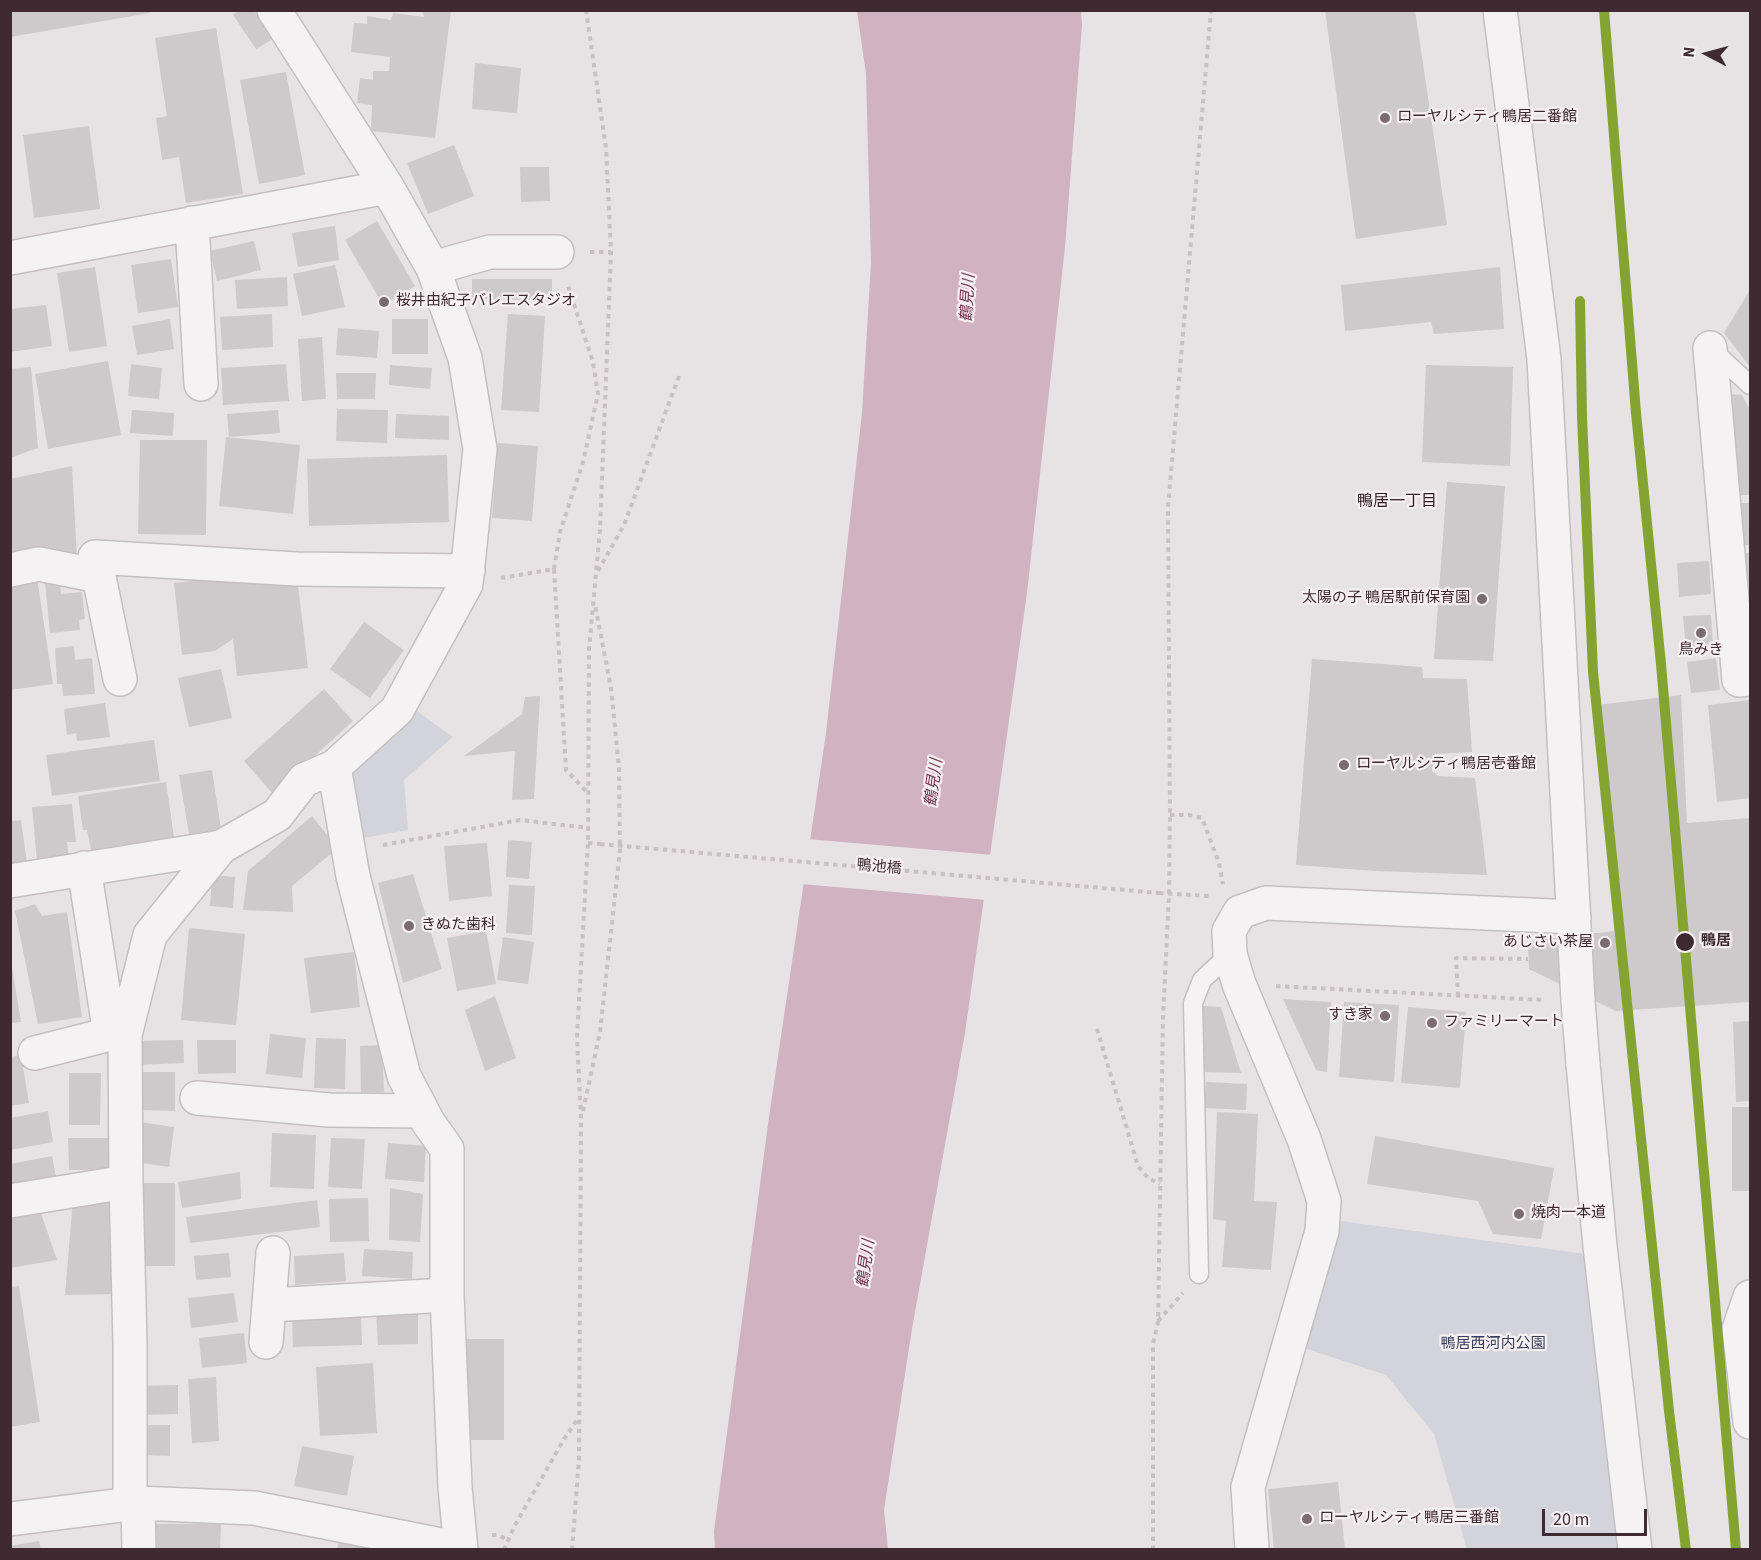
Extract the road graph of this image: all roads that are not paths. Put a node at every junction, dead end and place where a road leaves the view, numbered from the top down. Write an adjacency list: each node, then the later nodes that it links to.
1 (1500, 10): 20 (street)
2 (281, 12): 3 (street)
3 (387, 187): 4 (street); 7 (street)
4 (192, 223): 6 (street); 9 (street)
5 (557, 252): 7 (street)
6 (10, 258)
7 (433, 268): 13 (street)
8 (1710, 348): 10 (lane); 15 (street)
9 (201, 384)
10 (1750, 385)
11 (10, 570): 12 (street)
12 (99, 576): 13 (street); 14 (street)
13 (467, 578): 16 (street)
14 (120, 679)
15 (1750, 679)
16 (334, 767): 17 (street); 25 (street)
17 (221, 847): 18 (street); 22 (street)
18 (84, 868): 19 (street); 22 (street)
19 (10, 881)
20 (1574, 917): 21 (street); 40 (street)
21 (1235, 969): 29 (lane); 39 (street)
22 (118, 1035): 23 (street); 26 (street)
23 (35, 1053)
24 (197, 1098): 25 (street)
25 (422, 1110): 30 (street)
26 (126, 1182): 27 (street); 35 (street)
27 (10, 1201)
28 (273, 1252): 32 (street)
29 (1199, 1274)
30 (447, 1295): 32 (street); 37 (street)
31 (1750, 1297): 34 (street)
32 (270, 1305): 33 (street)
33 (266, 1342)
34 (1750, 1422)
35 (134, 1504): 36 (street); 37 (street); 38 (street)
36 (10, 1520)
37 (461, 1549)
38 (138, 1550)
39 (1252, 1550)
40 (1635, 1550)

